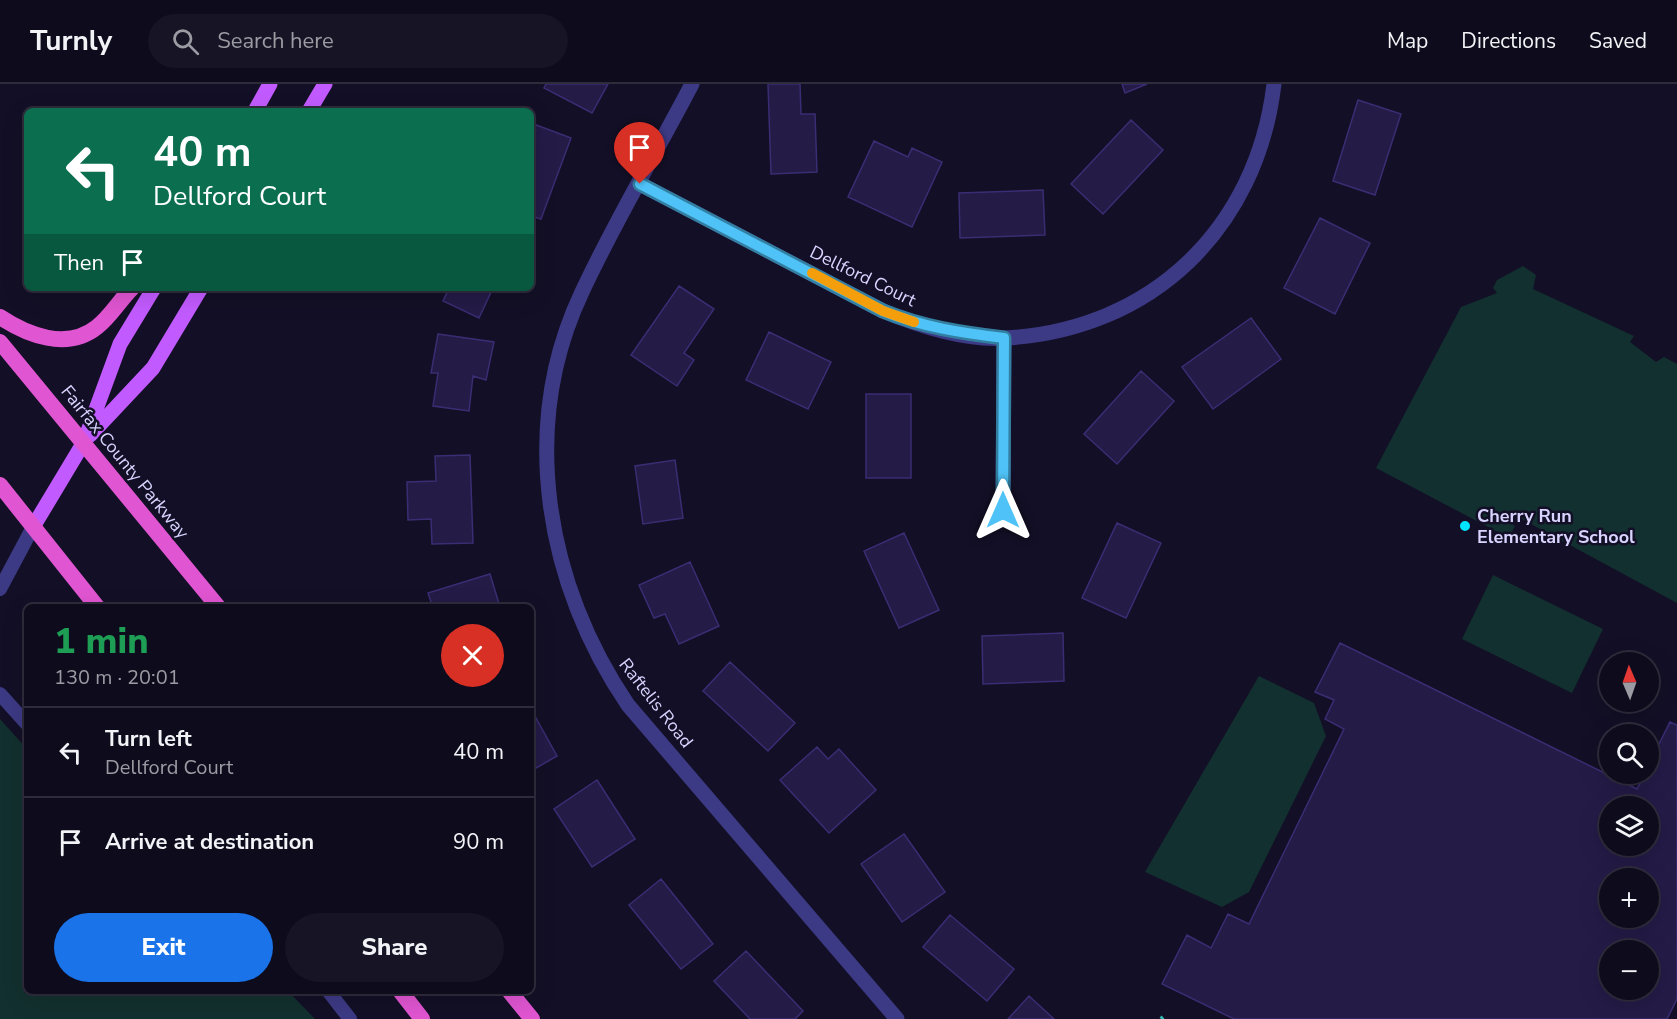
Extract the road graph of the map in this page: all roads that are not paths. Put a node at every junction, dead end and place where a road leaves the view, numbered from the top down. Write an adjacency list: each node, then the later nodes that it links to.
1 (270, 84): 5 (main road)
2 (325, 84): 6 (main road)
3 (692, 84): 7 (street, Raftelis Road)
4 (1274, 84): 12 (street, Dellford Court)
5 (257, 108)
6 (311, 108)
7 (640, 184): 12 (street, Dellford Court); 29 (street, Raftelis Road)
8 (129, 291): 11 (highway)
9 (152, 291): 14 (main road)
10 (199, 291): 14 (main road)
11 (0, 317)
12 (1004, 338): 16 (street)
13 (0, 342): 14 (highway, Fairfax County Parkway)
14 (84, 442): 17 (main road); 20 (highway, Fairfax County Parkway)
15 (0, 485): 17 (highway)
16 (1003, 510)
17 (33, 527): 18 (lane); 19 (highway)
18 (0, 589)
19 (95, 604)
20 (216, 604)
21 (0, 694): 22 (lane)
22 (24, 721)
23 (331, 994): 26 (lane)
24 (403, 994): 27 (highway)
25 (512, 994): 28 (highway)
26 (350, 1019)
27 (422, 1019)
28 (532, 1019)
29 (897, 1019)

